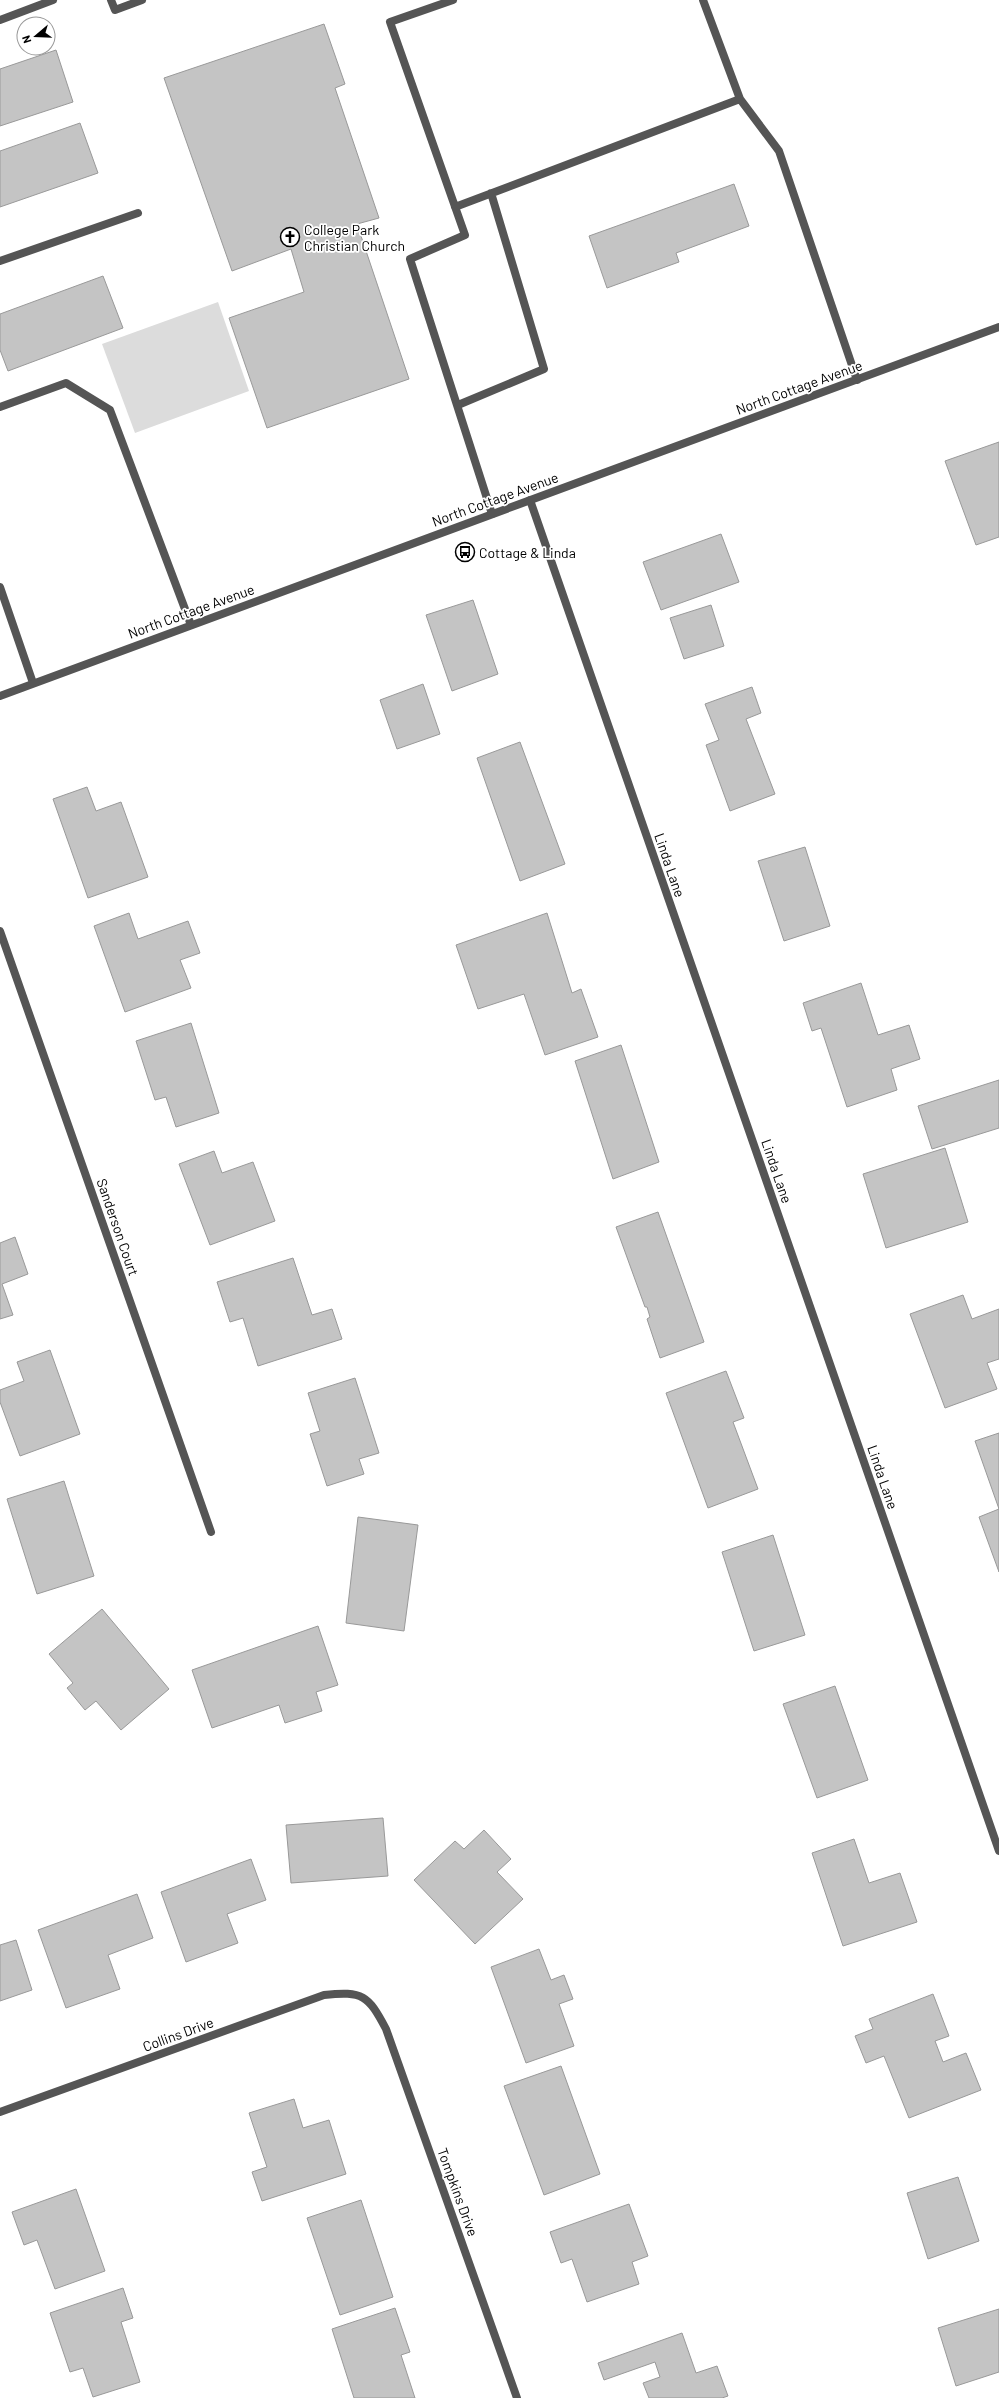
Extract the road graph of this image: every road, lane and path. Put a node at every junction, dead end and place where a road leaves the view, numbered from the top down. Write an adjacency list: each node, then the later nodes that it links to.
1 (53, 0): 6 (street)
2 (111, 0): 3 (street)
3 (142, 0)
4 (452, 0): 9 (street)
5 (703, 0): 7 (street)
6 (0, 20)
7 (740, 99): 8 (street); 13 (street)
8 (491, 193): 9 (street); 14 (street)
9 (455, 207): 14 (street)
10 (138, 213): 11 (street)
11 (0, 261)
12 (999, 327): 13 (street, North Cottage Avenue)
13 (857, 380): 16 (street, North Cottage Avenue)
14 (458, 406): 17 (street)
15 (0, 407): 19 (street)
16 (530, 500): 17 (street, North Cottage Avenue); 24 (street, Linda Lane)
17 (492, 514): 19 (street, North Cottage Avenue)
18 (0, 586): 20 (street)
19 (191, 625): 20 (street, North Cottage Avenue)
20 (33, 683): 21 (street, North Cottage Avenue)
21 (0, 696)
22 (0, 931): 23 (street, Sanderson Court)
23 (211, 1532)
24 (999, 1851)
25 (366, 1999): 26 (street, Collins Drive); 27 (street, Tompkins Drive)
26 (0, 2112)
27 (517, 2398)

